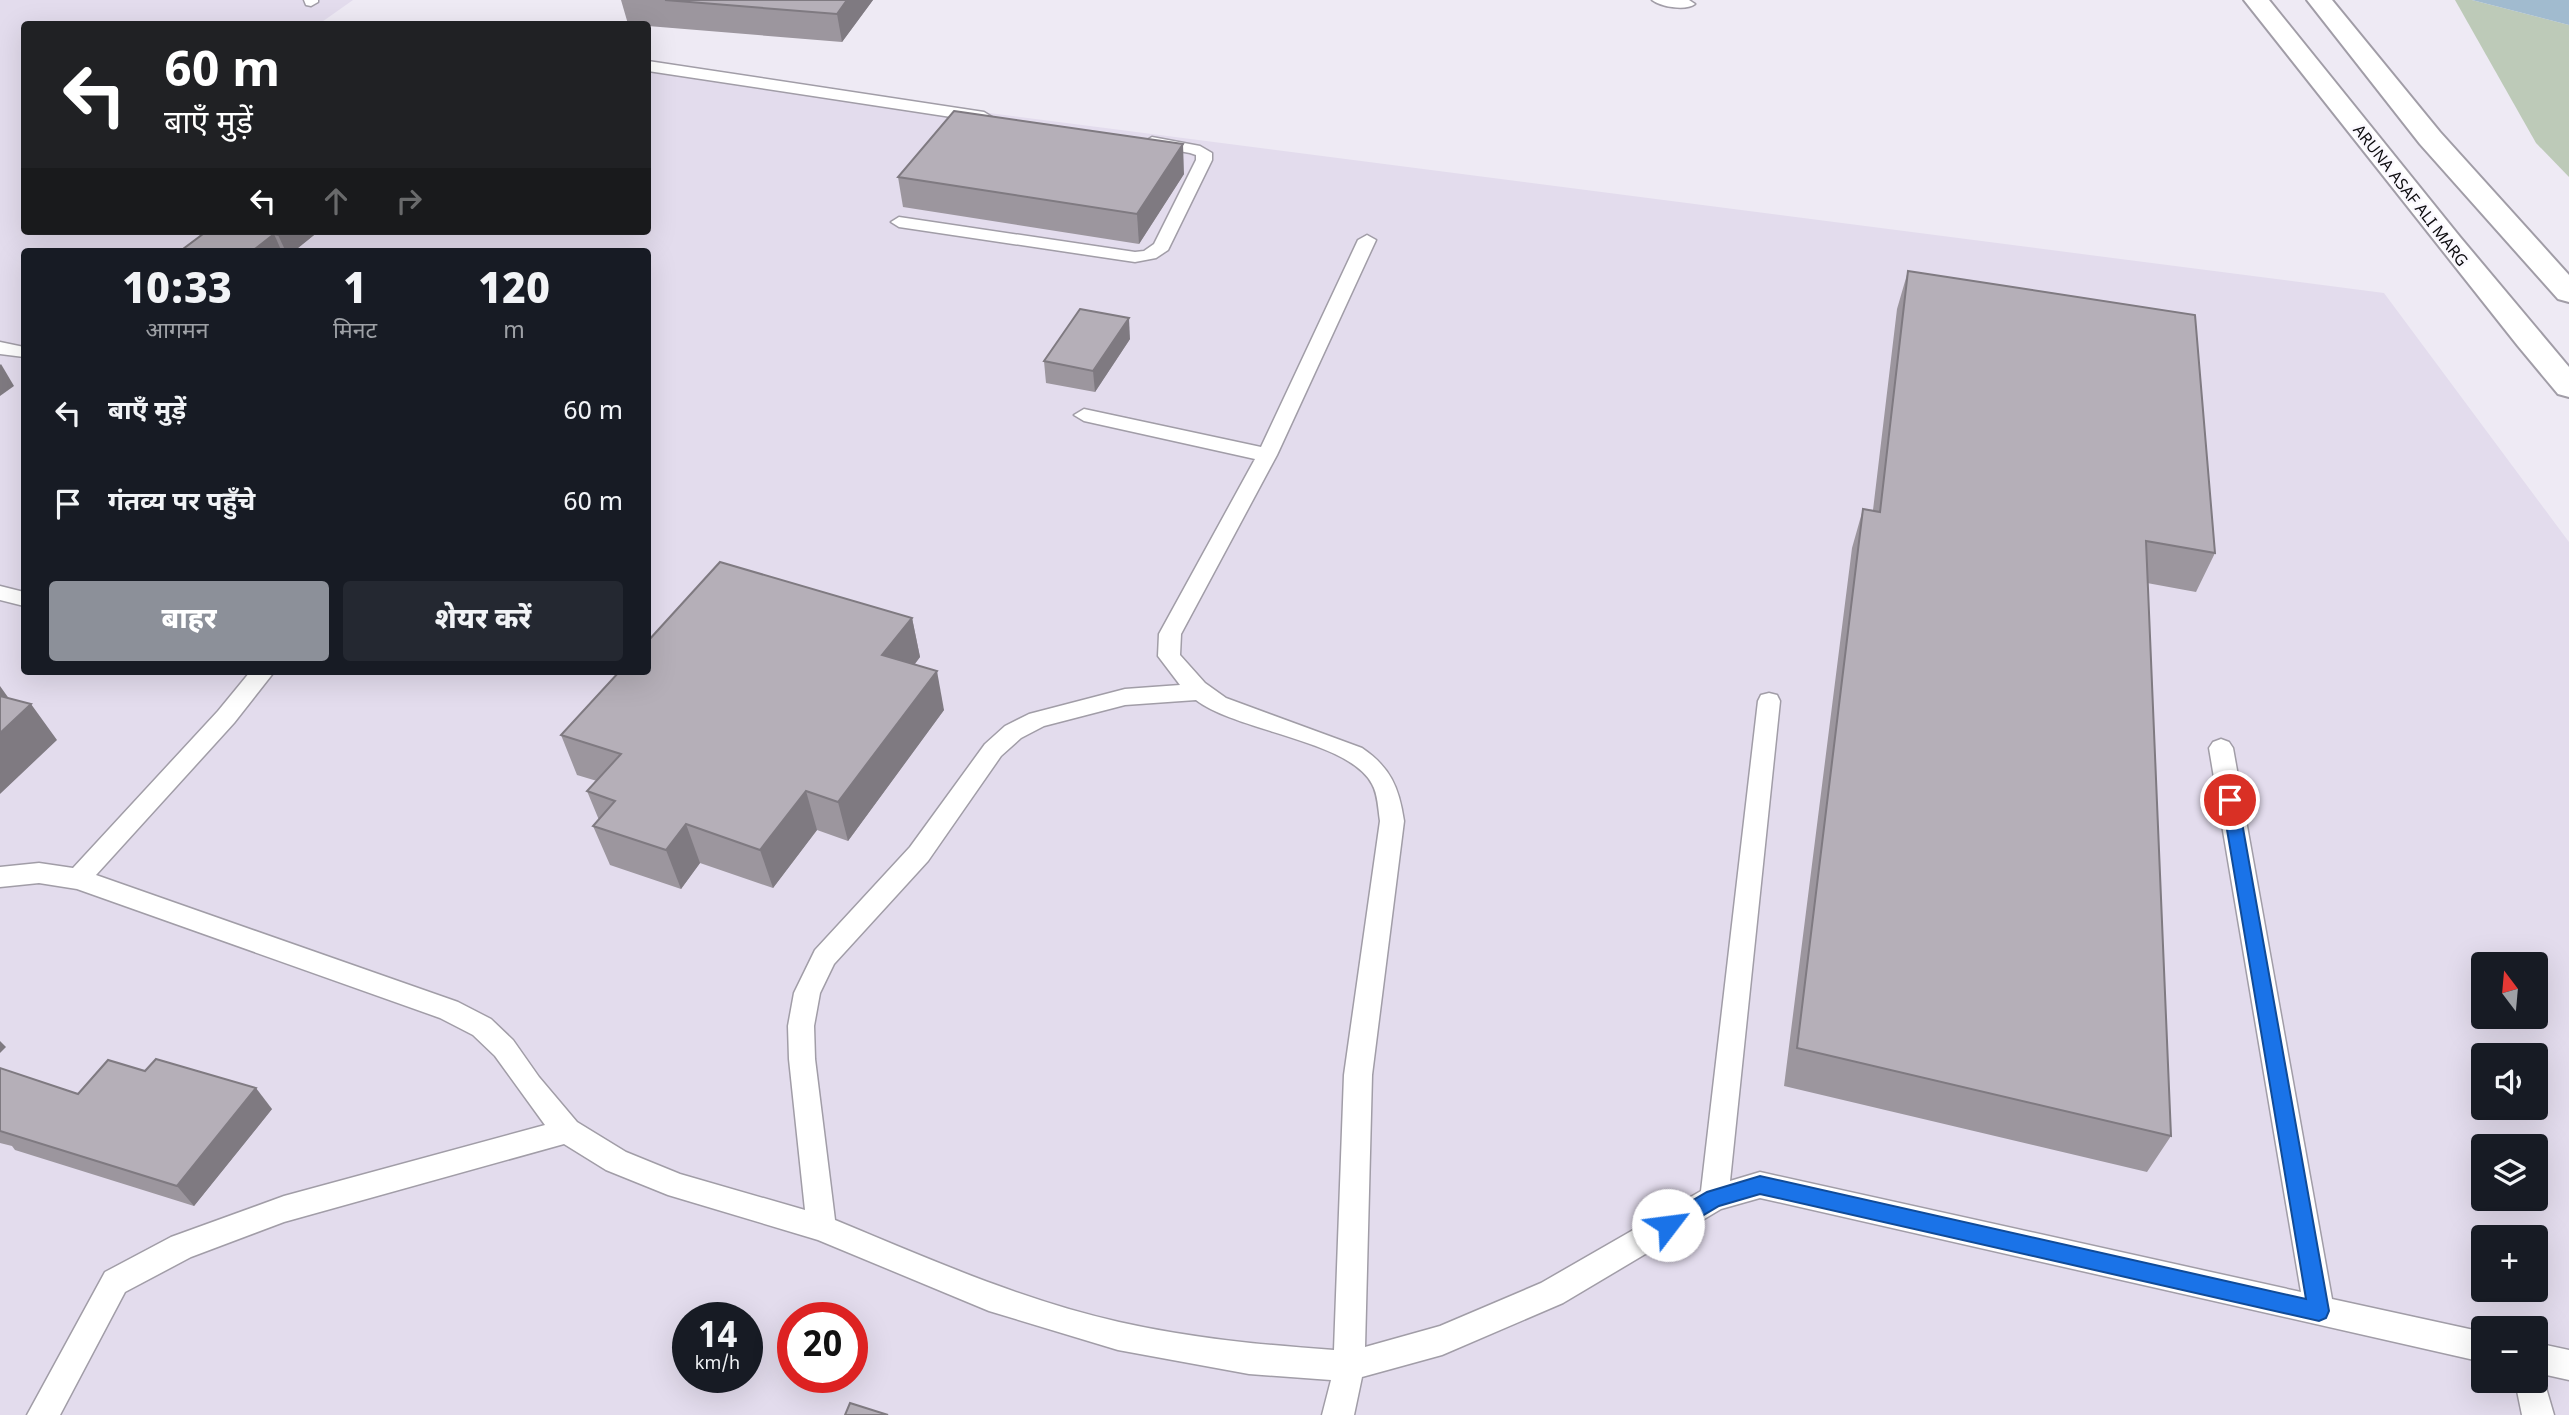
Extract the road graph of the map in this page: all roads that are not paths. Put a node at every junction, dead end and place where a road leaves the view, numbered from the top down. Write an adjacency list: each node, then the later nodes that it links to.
1 (1659, 0): 4 (lane)
2 (2256, 0): 13 (main road, ARUNA ASAF ALI MARG)
3 (2319, 0): 10 (main road)
4 (1688, 4)
5 (651, 66): 6 (lane)
6 (1004, 120)
7 (1140, 140): 8 (lane)
8 (899, 222)
9 (1367, 240): 15 (lane)
10 (2569, 293)
11 (0, 348): 12 (lane)
12 (21, 352)
13 (2569, 387)
14 (1084, 415): 15 (lane)
15 (1267, 455): 19 (lane)
16 (0, 593): 17 (lane)
17 (21, 598)
18 (261, 675): 23 (lane)
19 (1199, 692): 26 (lane); 30 (lane)
20 (1769, 701): 25 (lane)
21 (2221, 748): 27 (lane)
22 (0, 877): 23 (lane)
23 (78, 879): 24 (lane)
24 (567, 1131): 26 (lane); 33 (lane)
25 (1714, 1199): 27 (lane); 30 (lane)
26 (821, 1228): 30 (lane)
27 (2319, 1311): 28 (lane)
28 (2471, 1344)
29 (2548, 1361): 31 (lane)
30 (1349, 1366): 34 (lane)
31 (2569, 1366)
32 (2532, 1393): 35 (lane)
33 (43, 1415)
34 (1338, 1415)
35 (2538, 1415)

